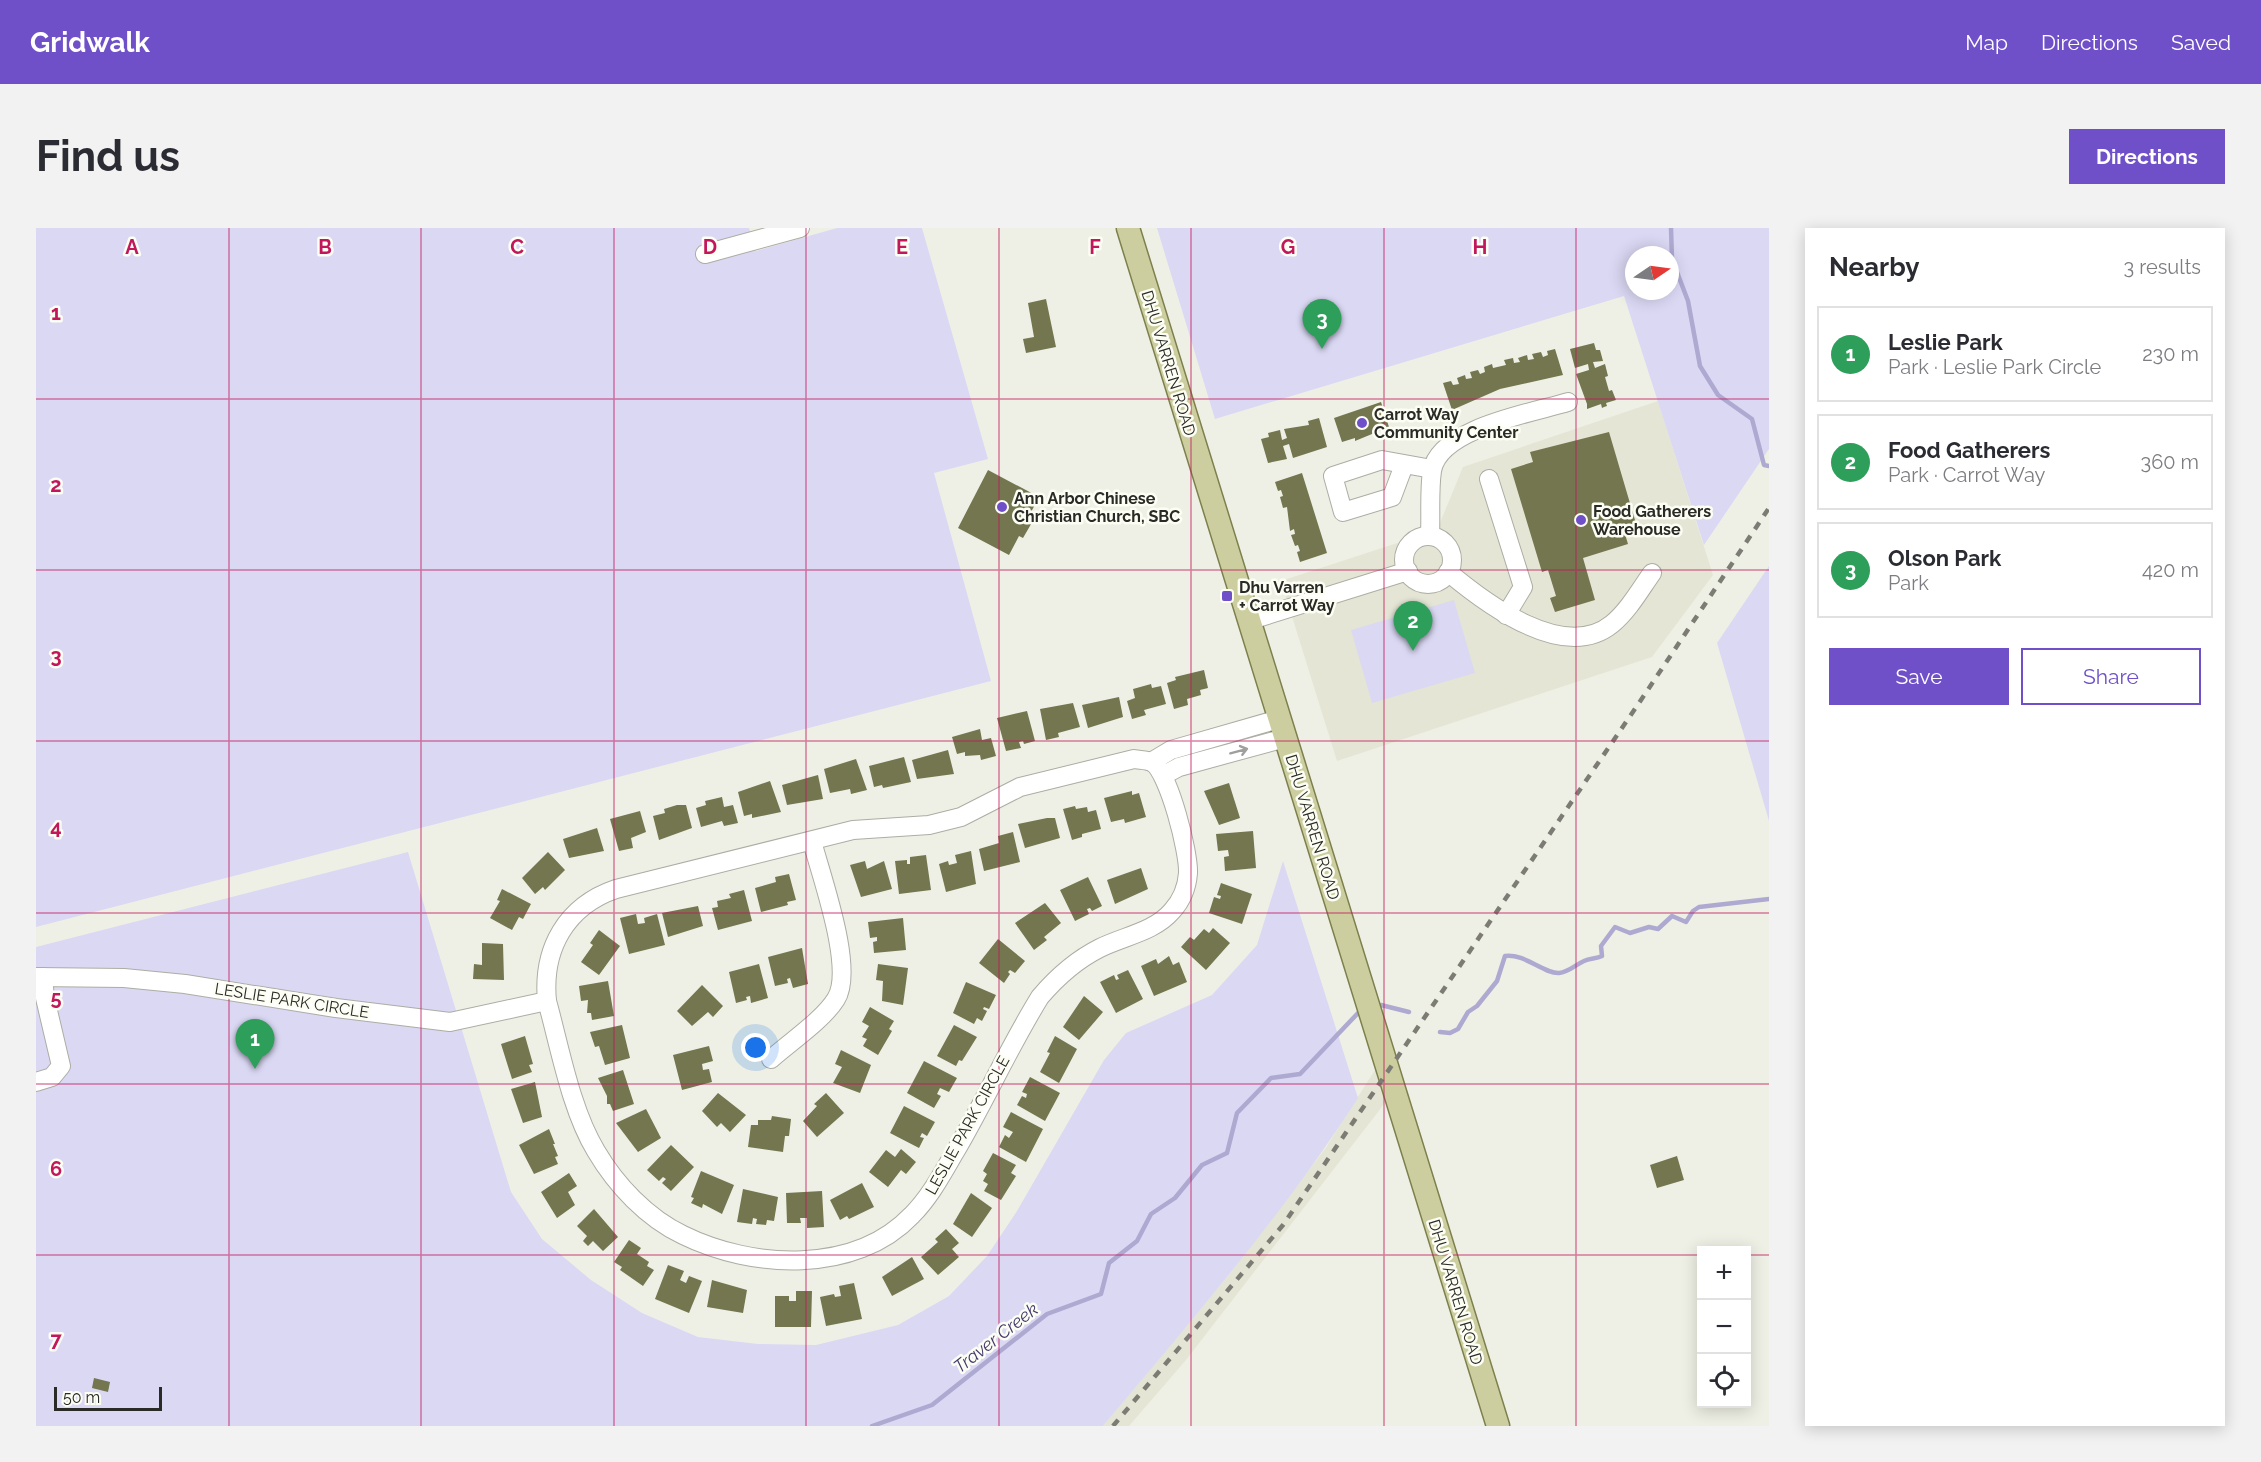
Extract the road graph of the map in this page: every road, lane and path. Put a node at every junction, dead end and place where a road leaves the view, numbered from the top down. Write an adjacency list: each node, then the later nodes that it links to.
1 (800, 228): 3 (street)
2 (1128, 228): 13 (main road, DHU VARREN ROAD)
3 (705, 254)
4 (1568, 402): 6 (street)
5 (1404, 465): 6 (street)
6 (1432, 469): 8 (street)
7 (1489, 479): 12 (street)
8 (1430, 536): 9 (street); 10 (street)
9 (1408, 571): 10 (street); 13 (street)
10 (1448, 572): 12 (street)
11 (1652, 573): 12 (street)
12 (1506, 615)
13 (1248, 621): 14 (main road, DHU VARREN ROAD)
14 (1282, 728): 15 (street, LESLIE PARK CIRCLE); 16 (street, LESLIE PARK CIRCLE, one-way to 14); 23 (main road, DHU VARREN ROAD)
15 (1204, 740): 16 (street); 17 (street, LESLIE PARK CIRCLE)
16 (1209, 759): 17 (street, LESLIE PARK CIRCLE)
17 (1157, 768): 18 (street, LESLIE PARK CIRCLE); 20 (street, LESLIE PARK CIRCLE)
18 (812, 841): 20 (street, LESLIE PARK CIRCLE); 21 (street)
19 (40, 977): 20 (street, LESLIE PARK CIRCLE); 22 (street)
20 (547, 1001)
21 (771, 1059)
22 (36, 1082)
23 (1498, 1426)

